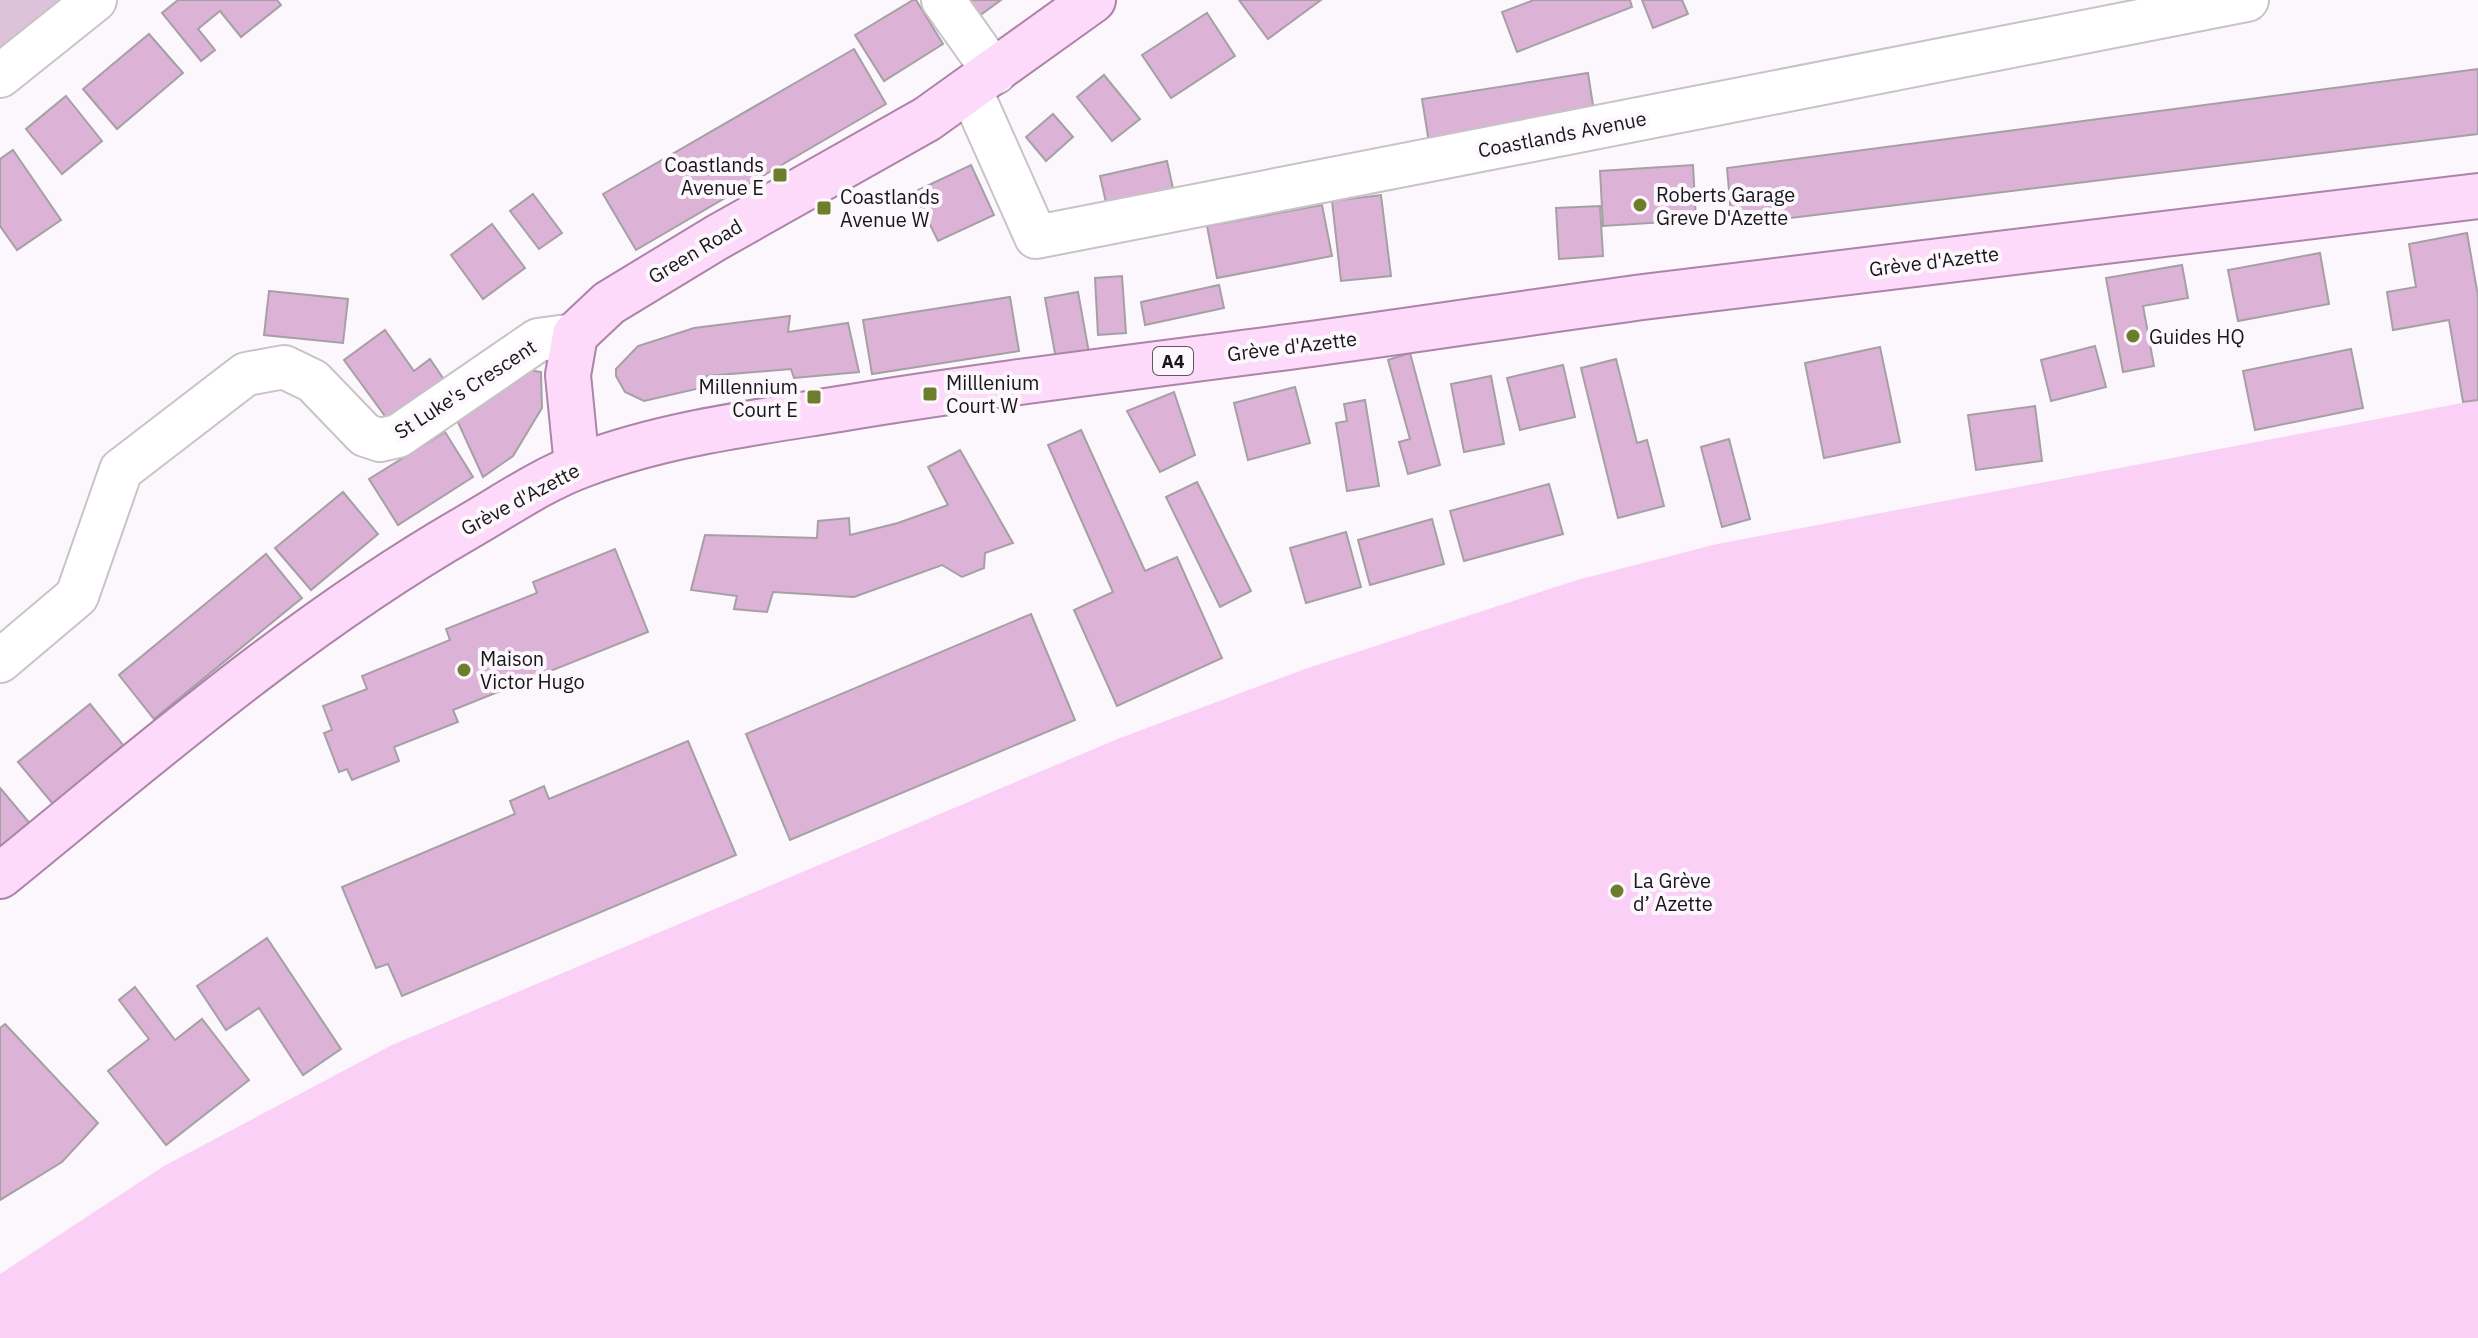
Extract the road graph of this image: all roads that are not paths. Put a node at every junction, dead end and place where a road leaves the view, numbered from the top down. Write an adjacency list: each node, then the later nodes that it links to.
1 (95, 0): 5 (street)
2 (943, 0): 6 (street)
3 (1093, 0): 6 (main road, Green Road)
4 (2247, 0): 6 (street, Coastlands Avenue)
5 (0, 76)
6 (982, 81): 8 (main road, Green Road)
7 (2478, 196): 9 (main road, Grève d'Azette / A4)
8 (575, 335): 9 (main road); 10 (street, St Luke's Crescent)
9 (577, 466): 11 (main road, Grève d'Azette / A4)
10 (0, 661)
11 (0, 876)

